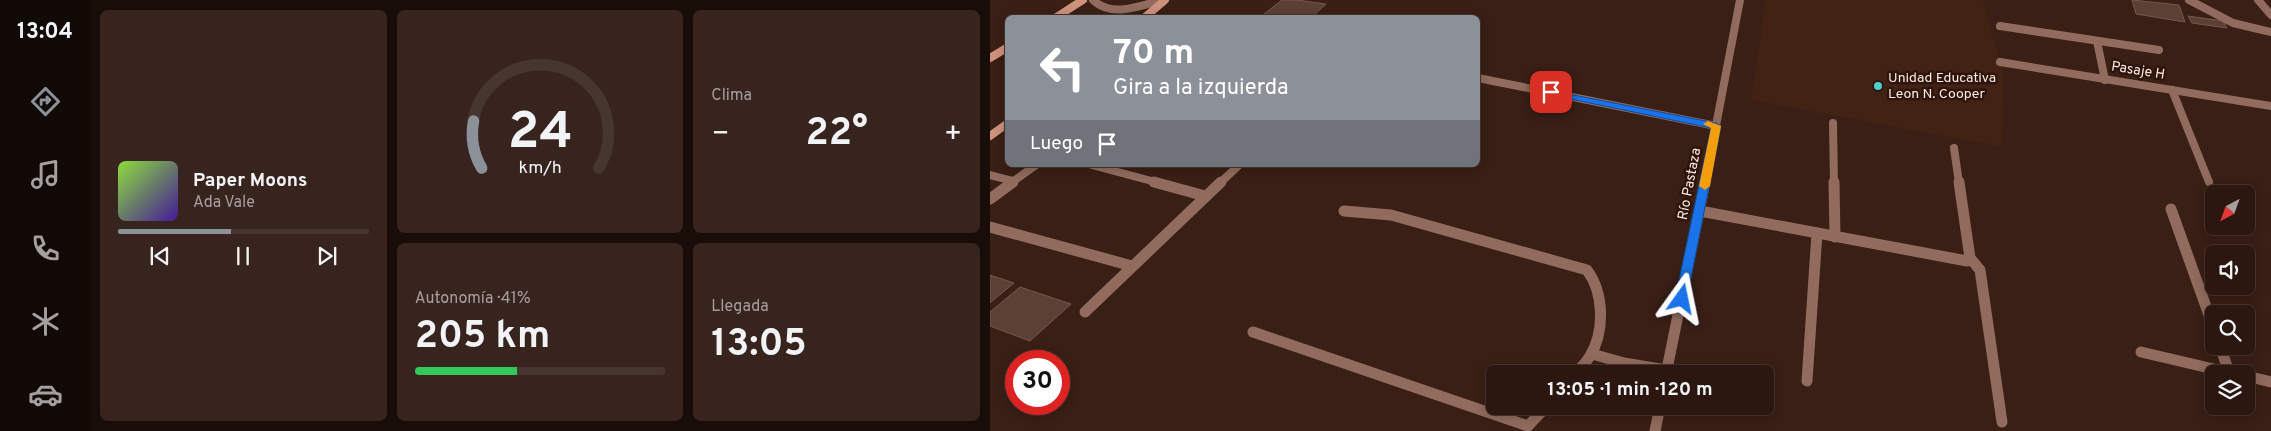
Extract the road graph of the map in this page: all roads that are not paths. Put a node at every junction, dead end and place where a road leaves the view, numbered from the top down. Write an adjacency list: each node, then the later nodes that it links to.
1 (1083, 0): 7 (main road)
2 (1093, 0): 3 (street)
3 (1163, 0): 8 (main road)
4 (1740, 0): 23 (street, Río Pastaza)
5 (2189, 0): 11 (street)
6 (2258, 0): 9 (street)
7 (1060, 15)
8 (1147, 15)
9 (2271, 15)
10 (2000, 26): 12 (street)
11 (2271, 32)
12 (2097, 41): 14 (street); 18 (street)
13 (1005, 49): 15 (main road)
14 (2159, 50)
15 (990, 58)
16 (2000, 62): 18 (street, Pasaje H)
17 (1480, 78): 23 (street)
18 (2105, 80): 19 (street, Pasaje H)
19 (2172, 90): 20 (street, Pasaje H); 31 (street)
20 (2271, 106)
21 (1833, 123): 39 (street)
22 (1005, 125): 24 (main road)
23 (1716, 126): 36 (street, Río Pastaza)
24 (990, 136)
25 (1954, 148): 40 (street)
26 (1033, 167): 30 (street)
27 (1099, 167): 32 (street)
28 (1237, 167): 32 (street)
29 (990, 175): 30 (street)
30 (1014, 181): 33 (street)
31 (2209, 182)
32 (1205, 196): 41 (street)
33 (990, 199)
34 (2171, 209): 42 (street)
35 (1344, 211): 46 (street)
36 (1700, 211): 38 (street); 49 (street, Río Pastaza)
37 (990, 227): 41 (street)
38 (1817, 233): 39 (street); 52 (street)
39 (1835, 237): 40 (street)
40 (1970, 258): 58 (street)
41 (1132, 266): 43 (street)
42 (2205, 305)
43 (1085, 312)
44 (1253, 332): 54 (street)
45 (2141, 352): 50 (street)
46 (1592, 354): 47 (street); 48 (street)
47 (1583, 365)
48 (1633, 365)
49 (1667, 365)
50 (2205, 367)
51 (2255, 378): 53 (street)
52 (1807, 381)
53 (2271, 382)
54 (1486, 412)
55 (1496, 415): 56 (street)
56 (1538, 415)
57 (1658, 415): 59 (street)
58 (2002, 422)
59 (1655, 431)

